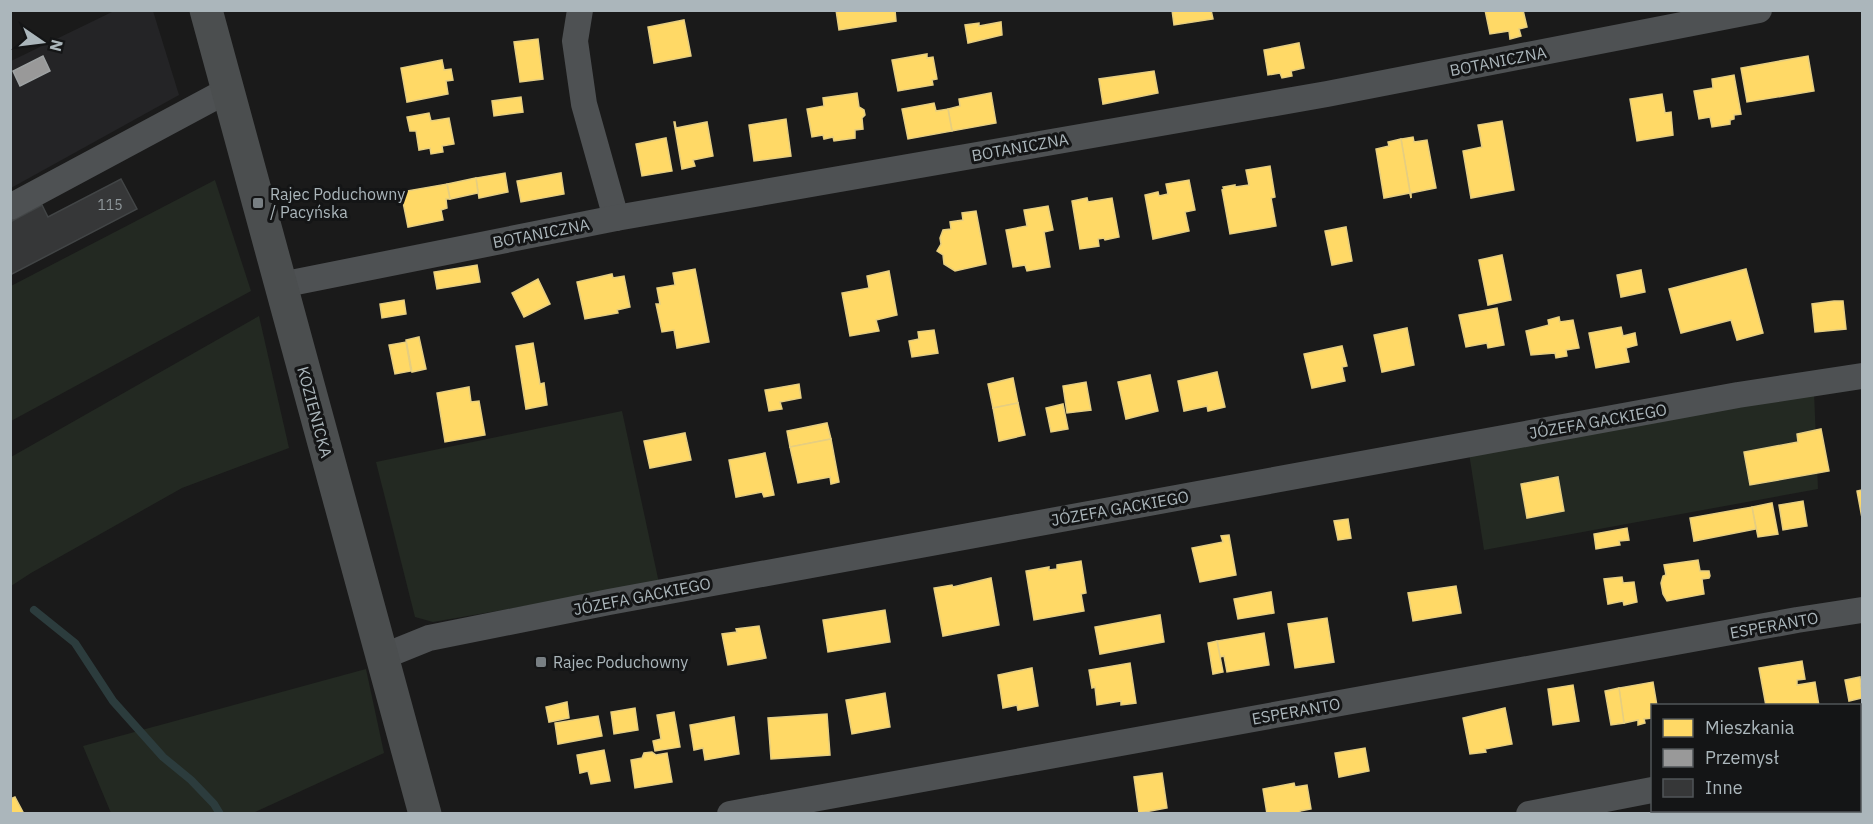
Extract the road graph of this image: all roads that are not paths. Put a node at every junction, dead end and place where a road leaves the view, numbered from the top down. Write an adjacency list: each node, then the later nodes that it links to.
1 (206, 10): 4 (main road, KOZIENICKA)
2 (580, 10): 6 (street)
3 (1759, 10): 6 (street, BOTANICZNA)
4 (228, 90): 5 (street); 7 (main road, KOZIENICKA)
5 (10, 207)
6 (616, 218): 7 (street, BOTANICZNA)
7 (280, 285): 10 (main road, KOZIENICKA)
8 (1863, 376): 10 (street, JÓZEFA GACKIEGO)
9 (1863, 610): 13 (street, ESPERANTO)
10 (382, 657): 12 (main road, KOZIENICKA)
11 (1651, 790): 14 (street)
12 (424, 813)
13 (730, 813)
14 (1528, 813)

